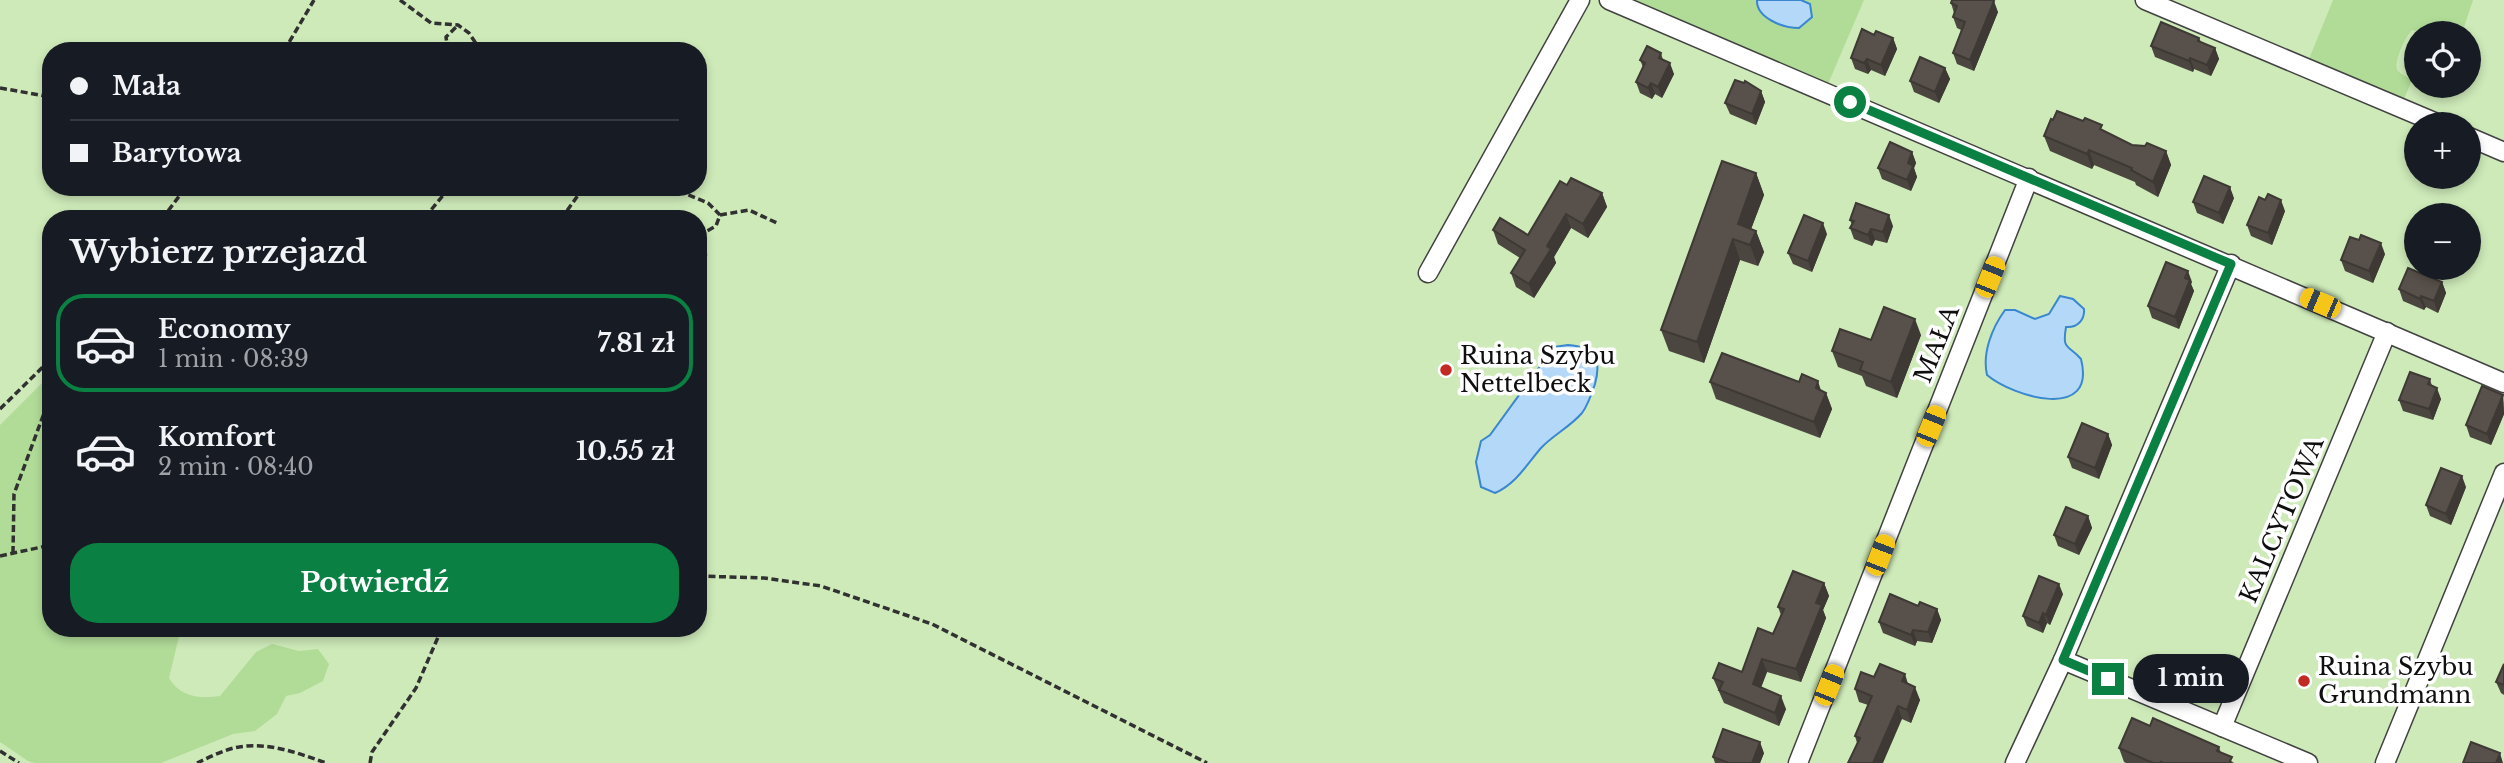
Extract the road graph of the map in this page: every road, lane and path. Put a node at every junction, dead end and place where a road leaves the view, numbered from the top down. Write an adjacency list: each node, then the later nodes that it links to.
1 (314, 0): 7 (path)
2 (400, 0): 6 (path)
3 (1580, 0): 23 (street)
4 (1609, 0): 15 (street)
5 (2145, 0): 12 (street)
6 (458, 25): 8 (path); 9 (path)
7 (289, 42)
8 (447, 42)
9 (475, 42)
10 (0, 88): 11 (path)
11 (42, 95)
12 (2411, 112)
13 (2481, 142): 14 (street)
14 (2504, 152)
15 (2029, 178): 22 (street); 43 (street, MAŁA)
16 (443, 196): 18 (path)
17 (691, 196): 19 (path)
18 (431, 210)
19 (720, 215): 20 (path); 21 (path)
20 (777, 223)
21 (707, 232)
22 (2231, 264): 24 (street); 35 (street)
23 (1428, 273)
24 (2387, 332): 26 (street); 36 (street, KALCYTOWA)
25 (42, 369): 27 (path)
26 (2504, 383)
27 (0, 409)
28 (42, 418): 31 (path)
29 (2504, 473): 46 (street)
30 (42, 547): 31 (path)
31 (13, 553): 32 (path)
32 (0, 556)
33 (707, 576): 42 (path)
34 (438, 637): 41 (path)
35 (2063, 660): 36 (street); 44 (street)
36 (2222, 727): 45 (street)
37 (0, 751): 38 (path)
38 (19, 763)
39 (197, 763): 40 (path)
40 (326, 763)
41 (370, 763)
42 (1207, 763)
43 (1798, 763)
44 (2015, 763)
45 (2308, 763)
46 (2385, 763)

